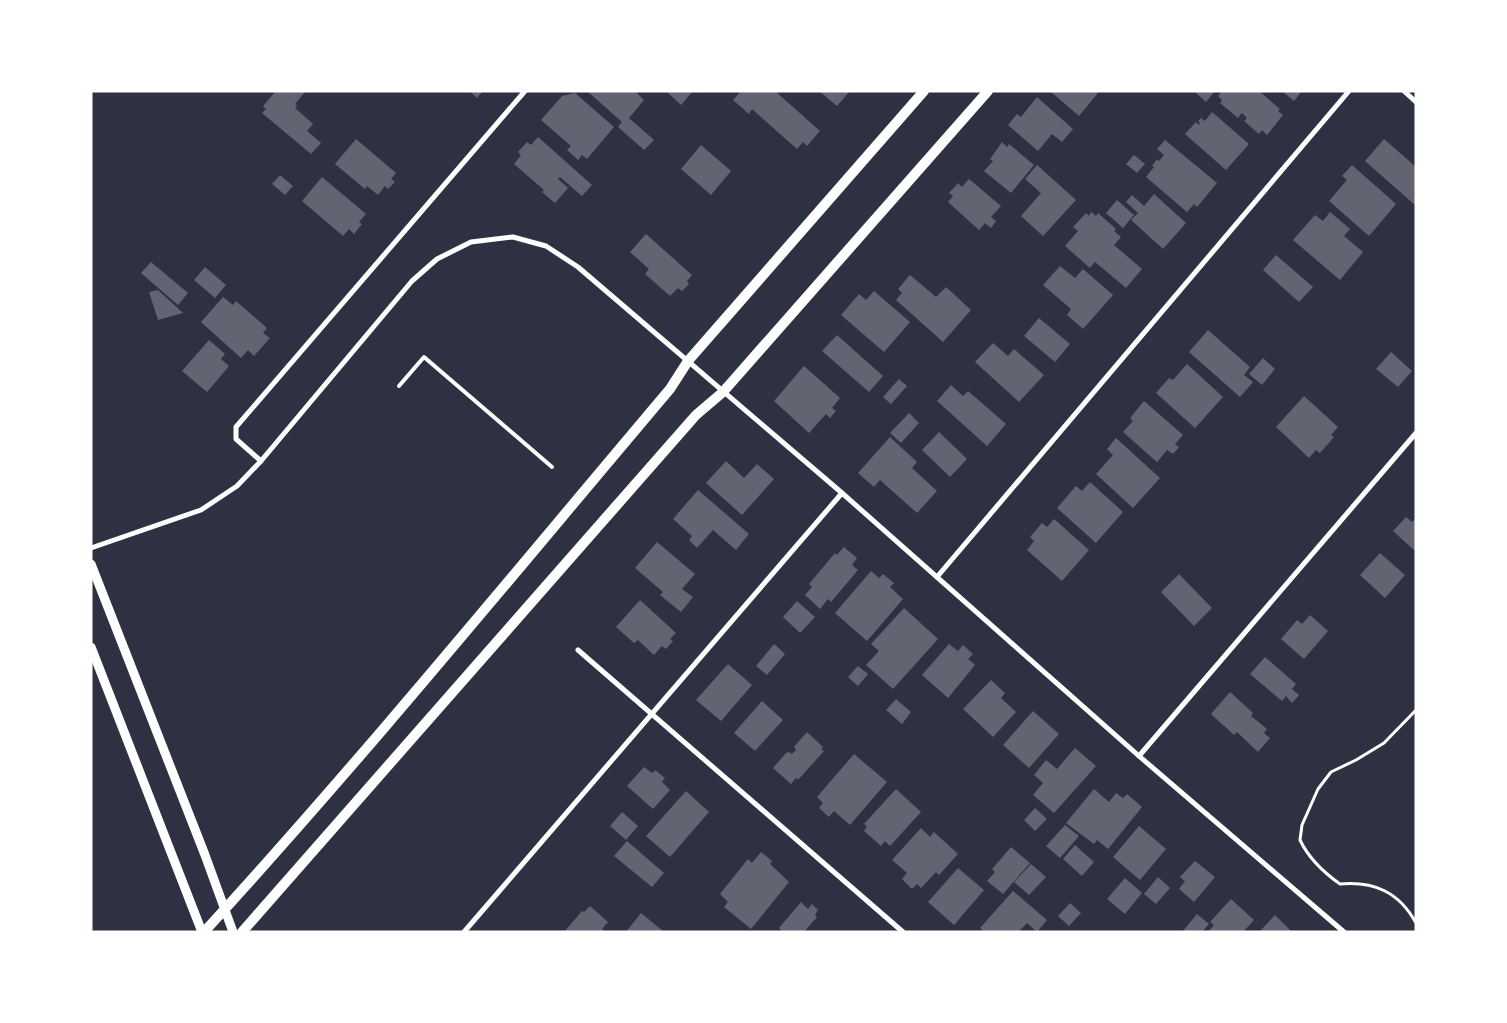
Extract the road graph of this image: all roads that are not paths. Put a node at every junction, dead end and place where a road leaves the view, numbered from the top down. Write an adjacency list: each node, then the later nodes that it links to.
1 (525, 91): 11 (street)
2 (924, 91): 7 (main road)
3 (988, 91): 9 (main road)
4 (1349, 91): 16 (street)
5 (1404, 91): 6 (street)
6 (1416, 102)
7 (688, 361): 9 (street); 11 (street); 22 (main road)
8 (399, 386): 12 (lane)
9 (723, 392): 13 (street); 24 (main road)
10 (1416, 433): 20 (street)
11 (261, 461): 14 (street)
12 (552, 467)
13 (842, 493): 16 (street); 19 (street)
14 (91, 548)
15 (91, 564): 23 (street)
16 (937, 576): 20 (street)
17 (91, 647): 22 (street)
18 (578, 650): 19 (street)
19 (652, 713): 21 (street); 25 (street)
20 (1139, 756): 26 (street)
21 (463, 931)
22 (203, 932)
23 (233, 932)
24 (242, 932)
25 (903, 932)
26 (1344, 932)

